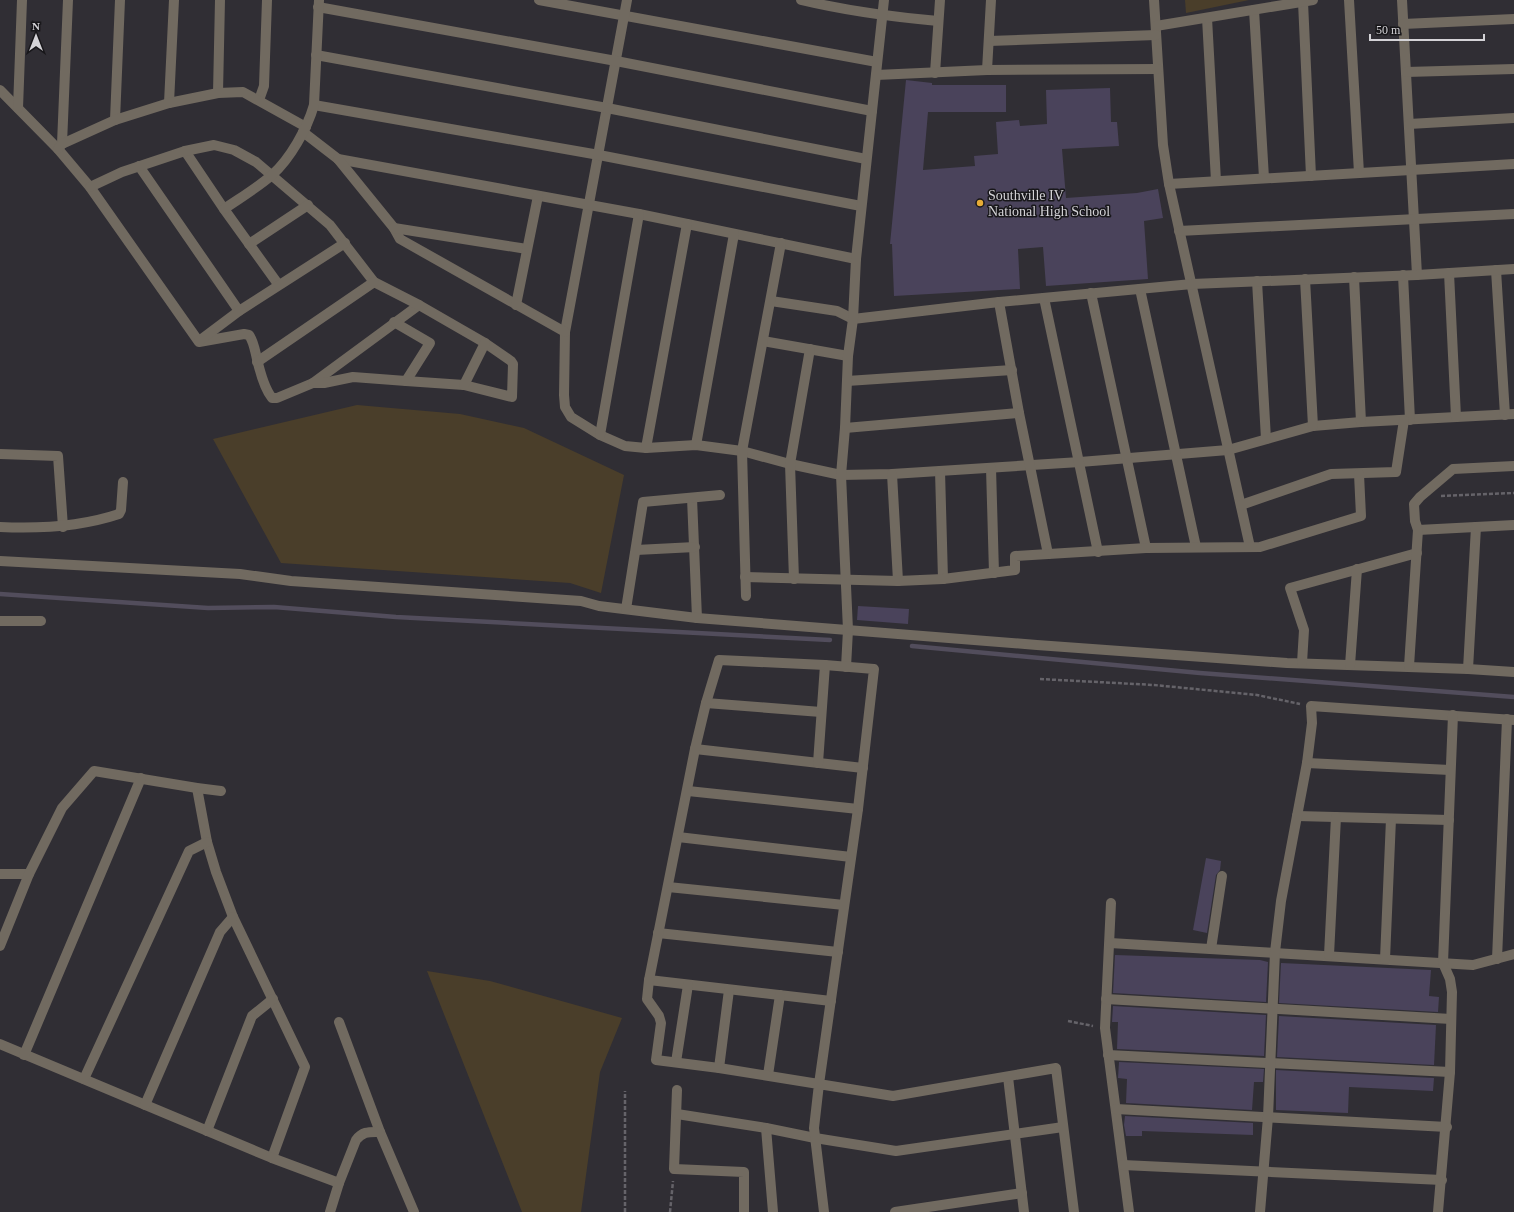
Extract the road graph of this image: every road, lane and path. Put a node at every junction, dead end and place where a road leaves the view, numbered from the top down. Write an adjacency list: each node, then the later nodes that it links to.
1 (22, 0): 42 (street)
2 (68, 0): 49 (street)
3 (120, 0): 46 (street)
4 (174, 0): 40 (street)
5 (220, 0): 38 (street)
6 (267, 0): 39 (street)
7 (539, 0): 20 (street)
8 (627, 0): 20 (street)
9 (801, 0): 18 (street)
10 (884, 0): 21 (street)
11 (940, 0): 24 (street)
12 (991, 0): 27 (street)
13 (1154, 0): 26 (street)
14 (1348, 0): 57 (street)
15 (1402, 0): 25 (street)
16 (1308, 1): 19 (street); 59 (street)
17 (318, 4): 28 (street); 29 (street)
18 (840, 4): 21 (street)
19 (1254, 10): 22 (street); 60 (street)
20 (624, 16): 29 (street); 30 (street)
21 (882, 16): 24 (street); 30 (street)
22 (1208, 18): 26 (street); 61 (street)
23 (1514, 19): 25 (street)
24 (938, 21): 35 (street)
25 (1403, 24): 34 (street)
26 (1156, 31): 27 (street); 31 (street)
27 (988, 41): 33 (street)
28 (316, 55): 41 (street); 43 (street)
29 (616, 61): 43 (street); 44 (street)
30 (877, 62): 36 (street)
31 (1158, 69): 33 (street); 62 (street)
32 (1514, 69): 34 (street)
33 (987, 70): 35 (street)
34 (1406, 72): 47 (street)
35 (935, 73): 36 (street)
36 (876, 75): 44 (street)
37 (0, 90): 42 (street)
38 (218, 93): 39 (street); 40 (street)
39 (259, 100): 48 (street)
40 (169, 104): 46 (street)
41 (314, 105): 48 (street); 51 (street)
42 (18, 108): 49 (street)
43 (607, 108): 51 (street); 52 (street)
44 (872, 111): 52 (street)
45 (1514, 118): 47 (street)
46 (115, 120): 49 (street)
47 (1409, 124): 56 (street)
48 (304, 129): 53 (street); 58 (street)
49 (60, 146): 63 (street)
50 (185, 151): 55 (street); 58 (street); 68 (street)
51 (599, 155): 66 (street); 67 (street)
52 (866, 158): 67 (street)
53 (338, 159): 64 (street); 73 (street)
54 (1514, 164): 56 (street)
55 (139, 166): 63 (street); 99 (street)
56 (1411, 170): 57 (street); 71 (street)
57 (1360, 173): 59 (street)
58 (272, 175): 65 (street); 68 (street)
59 (1311, 176): 60 (street)
60 (1264, 178): 61 (street)
61 (1216, 181): 62 (street)
62 (1169, 184): 74 (street)
63 (90, 187): 104 (street)
64 (538, 196): 66 (street); 79 (street)
65 (308, 205): 76 (street); 78 (street)
66 (589, 206): 69 (street); 102 (street)
67 (861, 206): 80 (street)
68 (224, 209): 78 (street)
69 (639, 214): 72 (street); 121 (street)
70 (1514, 214): 71 (street)
71 (1414, 220): 74 (street); 85 (street)
72 (687, 224): 75 (street); 124 (street)
73 (394, 228): 79 (street); 97 (street)
74 (1179, 230): 91 (street)
75 (734, 234): 77 (street); 123 (street)
76 (345, 243): 89 (street); 90 (street)
77 (781, 243): 80 (street); 95 (street)
78 (249, 244): 90 (street)
79 (527, 249): 97 (street)
80 (856, 259): 100 (street)
81 (1514, 269): 82 (street)
82 (1496, 270): 83 (street); 115 (street)
83 (1449, 273): 85 (street); 116 (street)
84 (1403, 275): 85 (street); 86 (street); 117 (street)
85 (1417, 275)
86 (1354, 277): 87 (street); 118 (street)
87 (1305, 279): 88 (street); 119 (street)
88 (1257, 281): 91 (street); 122 (street)
89 (374, 282): 98 (street); 108 (street)
90 (278, 284): 99 (street)
91 (1192, 284): 92 (street); 126 (street)
92 (1140, 289): 93 (street); 128 (street)
93 (1092, 293): 94 (street); 129 (street)
94 (1044, 298): 96 (street); 130 (street)
95 (771, 301): 100 (street); 103 (street)
96 (999, 302): 100 (street); 109 (street)
97 (516, 304): 102 (street)
98 (419, 305): 101 (street); 105 (street)
99 (239, 311): 104 (street)
100 (853, 319): 107 (street)
101 (394, 322): 110 (street); 112 (street)
102 (565, 332): 121 (street)
103 (763, 341): 106 (street); 125 (street)
104 (199, 342): 108 (street)
105 (485, 343): 113 (street); 113 (street)
106 (810, 350): 107 (street); 131 (street)
107 (848, 356): 111 (street)
108 (257, 362): 112 (street)
109 (1012, 370): 111 (street); 114 (street)
110 (406, 381): 112 (street); 113 (street)
111 (847, 381): 120 (street)
112 (313, 383)
113 (464, 385)
114 (1019, 413): 120 (street); 132 (street)
115 (1510, 415): 116 (street)
116 (1456, 417): 117 (street)
117 (1407, 420): 118 (street); 137 (street)
118 (1361, 422): 119 (street)
119 (1313, 426): 122 (street)
120 (845, 428): 138 (street)
121 (600, 435): 124 (street)
122 (1266, 439): 126 (street)
123 (696, 446): 124 (street); 125 (street)
124 (646, 448)
125 (742, 450): 131 (street); 161 (street)
126 (1228, 450): 128 (street); 144 (street)
127 (0, 454): 147 (street)
128 (1176, 454): 129 (street); 151 (street)
129 (1126, 458): 130 (street); 153 (street)
130 (1080, 462): 132 (street); 155 (street)
131 (790, 464): 138 (street); 162 (street)
132 (1031, 465): 134 (street); 157 (street)
133 (1514, 466): 142 (street)
134 (991, 468): 135 (street); 160 (street)
135 (940, 472): 136 (street); 163 (street)
136 (892, 474): 138 (street); 165 (street)
137 (1359, 474): 144 (street); 152 (street)
138 (841, 475): 164 (street)
139 (123, 482): 147 (street)
140 (1514, 493): 142 (path)
141 (720, 495): 143 (street)
142 (1420, 497): 149 (street)
143 (692, 498): 150 (street); 154 (street)
144 (1241, 505): 152 (street)
145 (1514, 525): 148 (street)
146 (0, 527): 147 (street)
147 (63, 527)
148 (1476, 527): 149 (street); 177 (street)
149 (1418, 530): 156 (street)
150 (695, 547): 154 (street); 168 (street)
151 (1196, 547): 152 (street); 153 (street)
152 (1250, 547)
153 (1146, 548): 155 (street)
154 (636, 550): 167 (street)
155 (1098, 552): 157 (street)
156 (1417, 553): 159 (street); 175 (street)
157 (1048, 554): 160 (street)
158 (0, 561): 167 (street)
159 (1357, 569): 172 (street); 174 (street)
160 (994, 573): 163 (street)
161 (745, 577): 162 (street); 166 (street)
162 (794, 579): 164 (street)
163 (943, 579): 165 (street)
164 (845, 581): 165 (street); 171 (street)
165 (898, 581)
166 (746, 596)
167 (626, 609): 168 (street)
168 (697, 618): 171 (street)
169 (0, 621): 170 (street)
170 (42, 621)
171 (848, 630): 172 (street); 176 (street)
172 (1302, 663): 174 (street)
173 (826, 665): 176 (street); 180 (street); 182 (street)
174 (1350, 665): 175 (street)
175 (1410, 666): 177 (street)
176 (846, 667): 188 (street)
177 (1468, 668): 178 (street)
178 (1514, 672)
179 (1040, 679): 181 (path)
180 (706, 703): 182 (street); 185 (street)
181 (1311, 706): 183 (street); 187 (street)
182 (821, 712): 186 (street)
183 (1453, 715): 184 (street); 189 (street)
184 (1510, 720): 217 (street)
185 (695, 749): 186 (street); 193 (street)
186 (818, 763): 188 (street)
187 (1307, 763): 189 (street); 195 (street)
188 (863, 768): 194 (street)
189 (1450, 770): 198 (street)
190 (141, 778): 191 (street); 203 (street); 233 (street)
191 (197, 788): 192 (street); 200 (street)
192 (221, 790)
193 (688, 790): 194 (street); 199 (street)
194 (858, 809): 201 (street)
195 (1297, 816): 196 (street); 214 (street)
196 (1336, 816): 197 (street); 216 (street)
197 (1391, 818): 198 (street); 218 (street)
198 (1449, 820): 219 (street)
199 (678, 838): 201 (street); 205 (street)
200 (207, 842): 208 (street); 241 (street)
201 (851, 857): 207 (street)
202 (0, 874): 203 (street)
203 (29, 874): 210 (street)
204 (1222, 876): 212 (street)
205 (668, 887): 207 (street); 209 (street)
206 (1111, 903): 211 (street)
207 (844, 905): 213 (street)
208 (233, 916): 224 (street); 245 (street)
209 (658, 933): 213 (street); 220 (street)
210 (1, 943)
211 (1110, 943): 212 (street); 225 (street)
212 (1211, 949): 214 (street)
213 (838, 952): 226 (street)
214 (1276, 952): 216 (street); 227 (street)
215 (1514, 954): 217 (street)
216 (1329, 955): 218 (street)
217 (1497, 959): 219 (street)
218 (1385, 960): 219 (street)
219 (1444, 963): 228 (street)
220 (649, 980): 221 (street); 235 (street)
221 (688, 985): 222 (street); 235 (street)
222 (729, 990): 223 (street); 237 (street)
223 (780, 995): 226 (street); 239 (street)
224 (273, 999): 252 (street); 256 (street)
225 (1106, 999): 227 (street); 231 (street)
226 (831, 1001): 242 (street)
227 (1273, 1009): 228 (street); 236 (street)
228 (1451, 1019): 238 (street)
229 (1068, 1021): 231 (path)
230 (339, 1022): 253 (street)
231 (1105, 1028): 234 (street)
232 (0, 1044): 233 (street)
233 (24, 1055): 241 (street)
234 (1108, 1055): 236 (street); 246 (street)
235 (676, 1062): 237 (street)
236 (1270, 1063): 238 (street); 248 (street)
237 (719, 1068): 239 (street)
238 (1450, 1072): 250 (street)
239 (768, 1075): 242 (street)
240 (1008, 1077): 242 (street); 249 (street); 254 (street)
241 (84, 1079): 245 (street)
242 (819, 1084): 255 (street)
243 (677, 1090): 247 (street)
244 (625, 1091): 265 (path)
245 (145, 1105): 252 (street)
246 (1116, 1109): 248 (street); 257 (street)
247 (677, 1114): 251 (street); 258 (street)
248 (1268, 1117): 250 (street); 259 (street)
249 (1063, 1127): 254 (street); 272 (street)
250 (1447, 1127): 260 (street)
251 (766, 1128): 255 (street); 268 (street)
252 (207, 1131): 256 (street)
253 (380, 1132): 261 (street); 264 (street)
254 (1015, 1134): 255 (street); 262 (street)
255 (815, 1138): 269 (street)
256 (272, 1158): 261 (street)
257 (1124, 1165): 259 (street); 273 (street)
258 (674, 1169): 266 (path); 267 (street)
259 (1263, 1172): 260 (street); 274 (street)
260 (1442, 1180): 275 (street)
261 (339, 1183): 263 (street)
262 (1022, 1193): 270 (street); 271 (street)
263 (330, 1212)
264 (414, 1212)
265 (625, 1212)
266 (670, 1212)
267 (744, 1212)
268 (773, 1212)
269 (824, 1212)
270 (895, 1212)
271 (1024, 1212)
272 (1074, 1212)
273 (1129, 1212)
274 (1260, 1212)
275 (1438, 1212)

